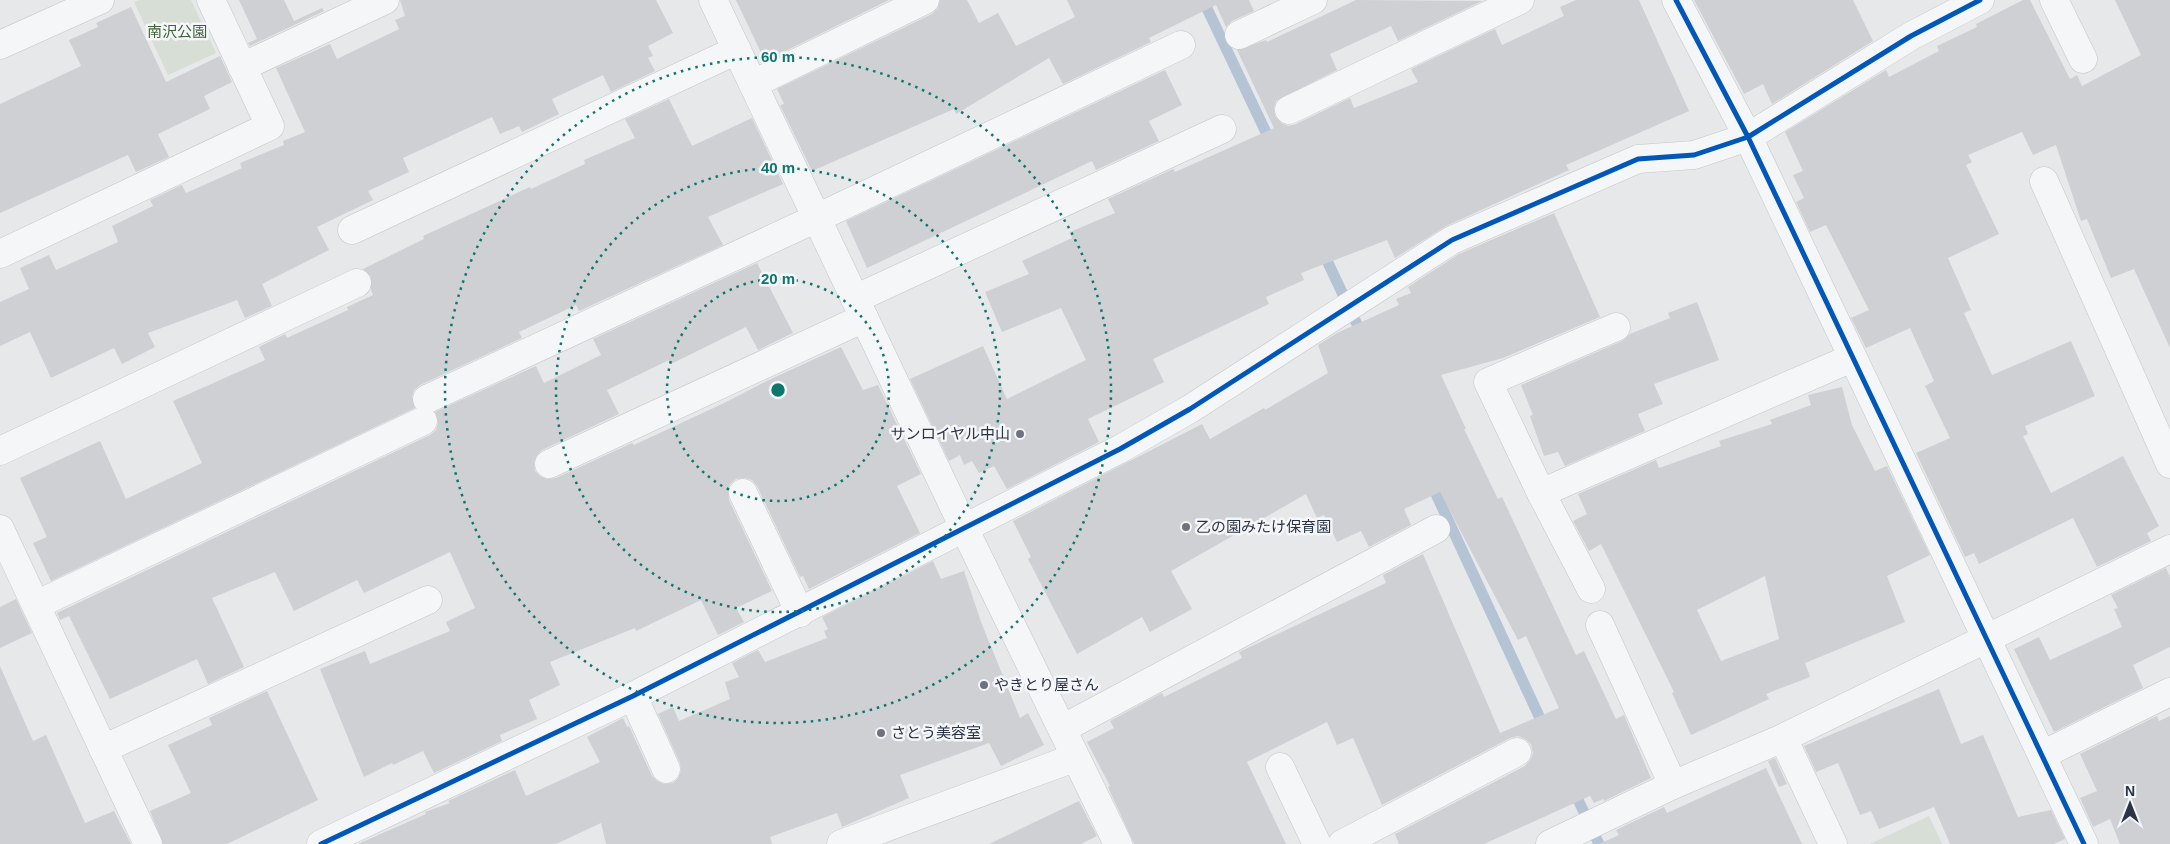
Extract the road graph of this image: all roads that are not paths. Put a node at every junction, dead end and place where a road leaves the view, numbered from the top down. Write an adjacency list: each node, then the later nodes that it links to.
1 (100, 0): 12 (street)
2 (211, 0): 16 (street)
3 (385, 0): 16 (street)
4 (714, 0): 14 (street)
5 (926, 0): 17 (street)
6 (1313, 0): 11 (street)
7 (1520, 0): 18 (street)
8 (1676, 0): 20 (street)
9 (1980, 0): 20 (street)
10 (2054, 0): 15 (street)
11 (1239, 35)
12 (0, 45)
13 (1181, 45): 22 (street)
14 (737, 50): 17 (street); 23 (street)
15 (2083, 59)
16 (242, 67): 24 (street)
17 (753, 84): 22 (street)
18 (1289, 110)
19 (1222, 129): 26 (street)
20 (1748, 137): 28 (street); 34 (street)
21 (2044, 181): 31 (street)
22 (817, 218): 26 (street); 41 (street)
23 (352, 230)
24 (0, 254)
25 (356, 283): 29 (street)
26 (860, 309): 30 (street); 34 (street)
27 (1616, 327): 33 (street)
28 (1852, 358): 33 (street); 44 (street)
29 (0, 451)
30 (549, 464)
31 (2170, 464)
32 (743, 493): 42 (street)
33 (1541, 493): 39 (street)
34 (964, 528): 42 (street); 47 (street)
35 (0, 529): 38 (street)
36 (1436, 530): 47 (street)
37 (2170, 549): 44 (street)
38 (10, 578): 41 (street)
39 (1591, 589)
40 (428, 600): 49 (street)
41 (36, 605): 49 (street)
42 (800, 613): 46 (street)
43 (1600, 625): 55 (street)
44 (1986, 638): 48 (street); 51 (street)
45 (2170, 692): 51 (street)
46 (633, 696): 54 (street); 58 (street)
47 (1062, 730): 52 (street)
48 (1782, 738): 55 (street); 63 (street)
49 (103, 748): 57 (street)
50 (1517, 752): 62 (street)
51 (2042, 755): 64 (street)
52 (1074, 758): 59 (street); 60 (street)
53 (1280, 767): 61 (street)
54 (666, 769)
55 (1673, 785): 56 (street)
56 (1561, 839)
57 (148, 844)
58 (321, 844)
59 (841, 844)
60 (1118, 844)
61 (1317, 844)
62 (1342, 844)
63 (1833, 844)
64 (2084, 844)

